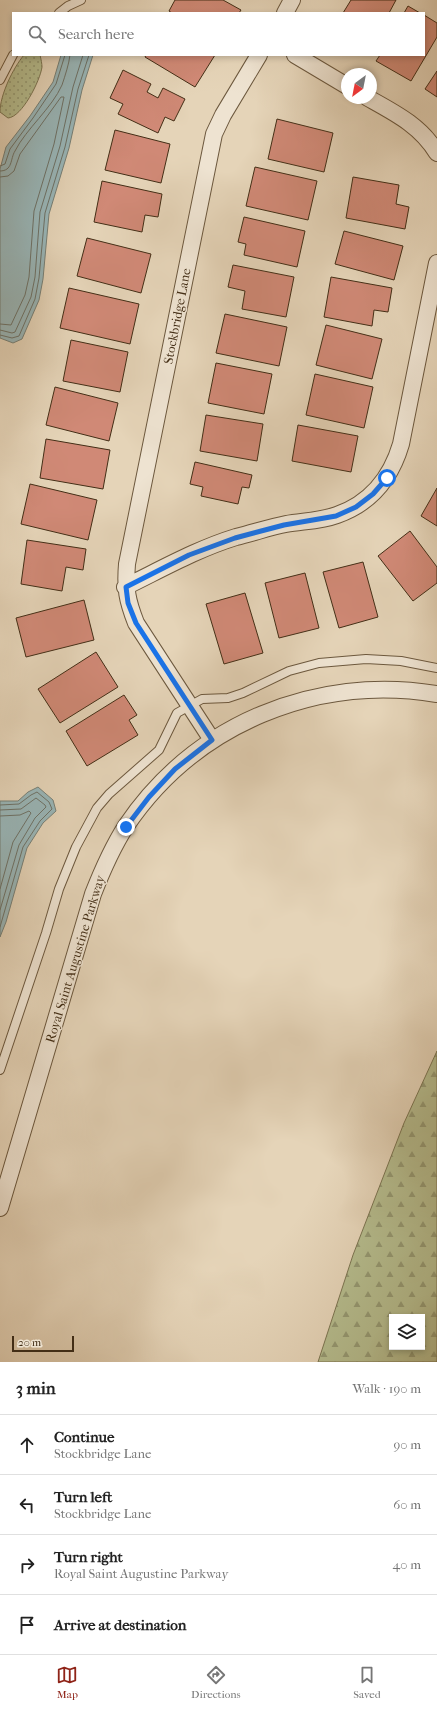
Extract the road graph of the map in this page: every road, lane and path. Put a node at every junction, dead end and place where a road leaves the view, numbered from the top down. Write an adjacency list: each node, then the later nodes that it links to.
1 (81, 0): 3 (lane)
2 (292, 0): 4 (street)
3 (60, 12)
4 (286, 12)
5 (12, 56): 8 (lane)
6 (258, 56): 13 (street, Stockbridge Lane)
7 (297, 56): 9 (street)
8 (0, 80)
9 (341, 82)
10 (377, 103): 11 (street)
11 (437, 153)
12 (437, 263): 13 (street)
13 (126, 587): 16 (street, Stockbridge Lane)
14 (437, 668): 16 (lane)
15 (437, 694): 17 (street, Royal Saint Augustine Parkway)
16 (190, 706): 17 (street, Stockbridge Lane); 18 (lane)
17 (212, 740): 19 (street, Royal Saint Augustine Parkway)
18 (0, 1070)
19 (0, 1208)

